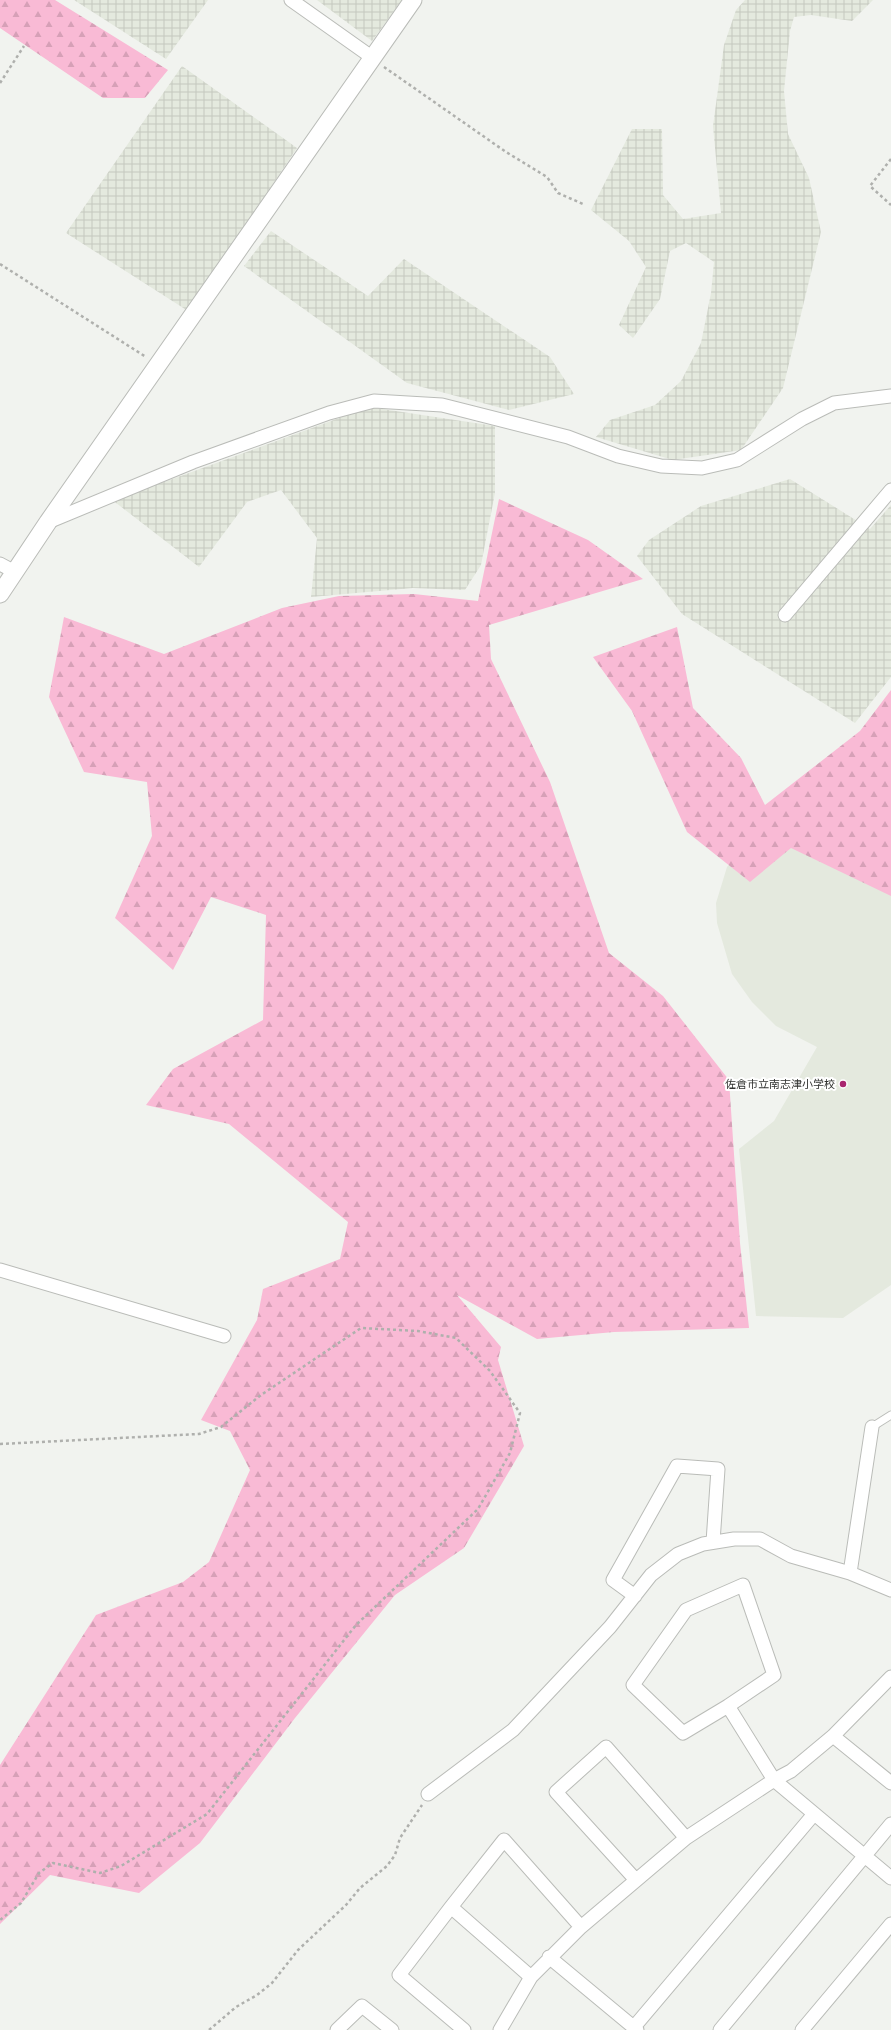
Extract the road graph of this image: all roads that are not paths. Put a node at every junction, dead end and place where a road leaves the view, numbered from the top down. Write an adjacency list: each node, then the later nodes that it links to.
1 (291, 0): 3 (street)
2 (413, 0): 3 (street)
3 (372, 58): 6 (street)
4 (891, 396): 6 (street)
5 (891, 490): 9 (street)
6 (48, 522): 7 (street)
7 (7, 568): 8 (street)
8 (0, 594)
9 (785, 615)
10 (0, 1270): 11 (street)
11 (224, 1336)
12 (891, 1415): 13 (lane)
13 (872, 1427): 15 (street)
14 (713, 1542): 15 (street); 17 (street); 17 (street)
15 (850, 1573): 16 (street)
16 (891, 1590)
17 (635, 1596): 23 (street)
18 (888, 1686): 20 (street)
19 (728, 1706): 19 (street); 21 (street)
20 (833, 1736): 21 (street); 22 (street)
21 (774, 1780): 24 (street); 26 (street)
22 (891, 1783)
23 (428, 1794)
24 (814, 1814): 27 (street); 35 (street)
25 (891, 1824): 27 (street)
26 (686, 1838): 29 (street); 29 (street)
27 (864, 1856): 28 (street); 40 (street)
28 (891, 1878)
29 (635, 1879): 32 (street)
30 (451, 1907): 32 (street); 34 (street); 38 (street)
31 (891, 1924): 41 (street)
32 (580, 1926): 33 (street)
33 (550, 1957): 34 (street); 35 (street)
34 (531, 1977): 39 (street)
35 (636, 2029)
36 (337, 2030): 37 (street)
37 (392, 2030)
38 (464, 2030)
39 (500, 2030)
40 (720, 2030)
41 (802, 2030)

